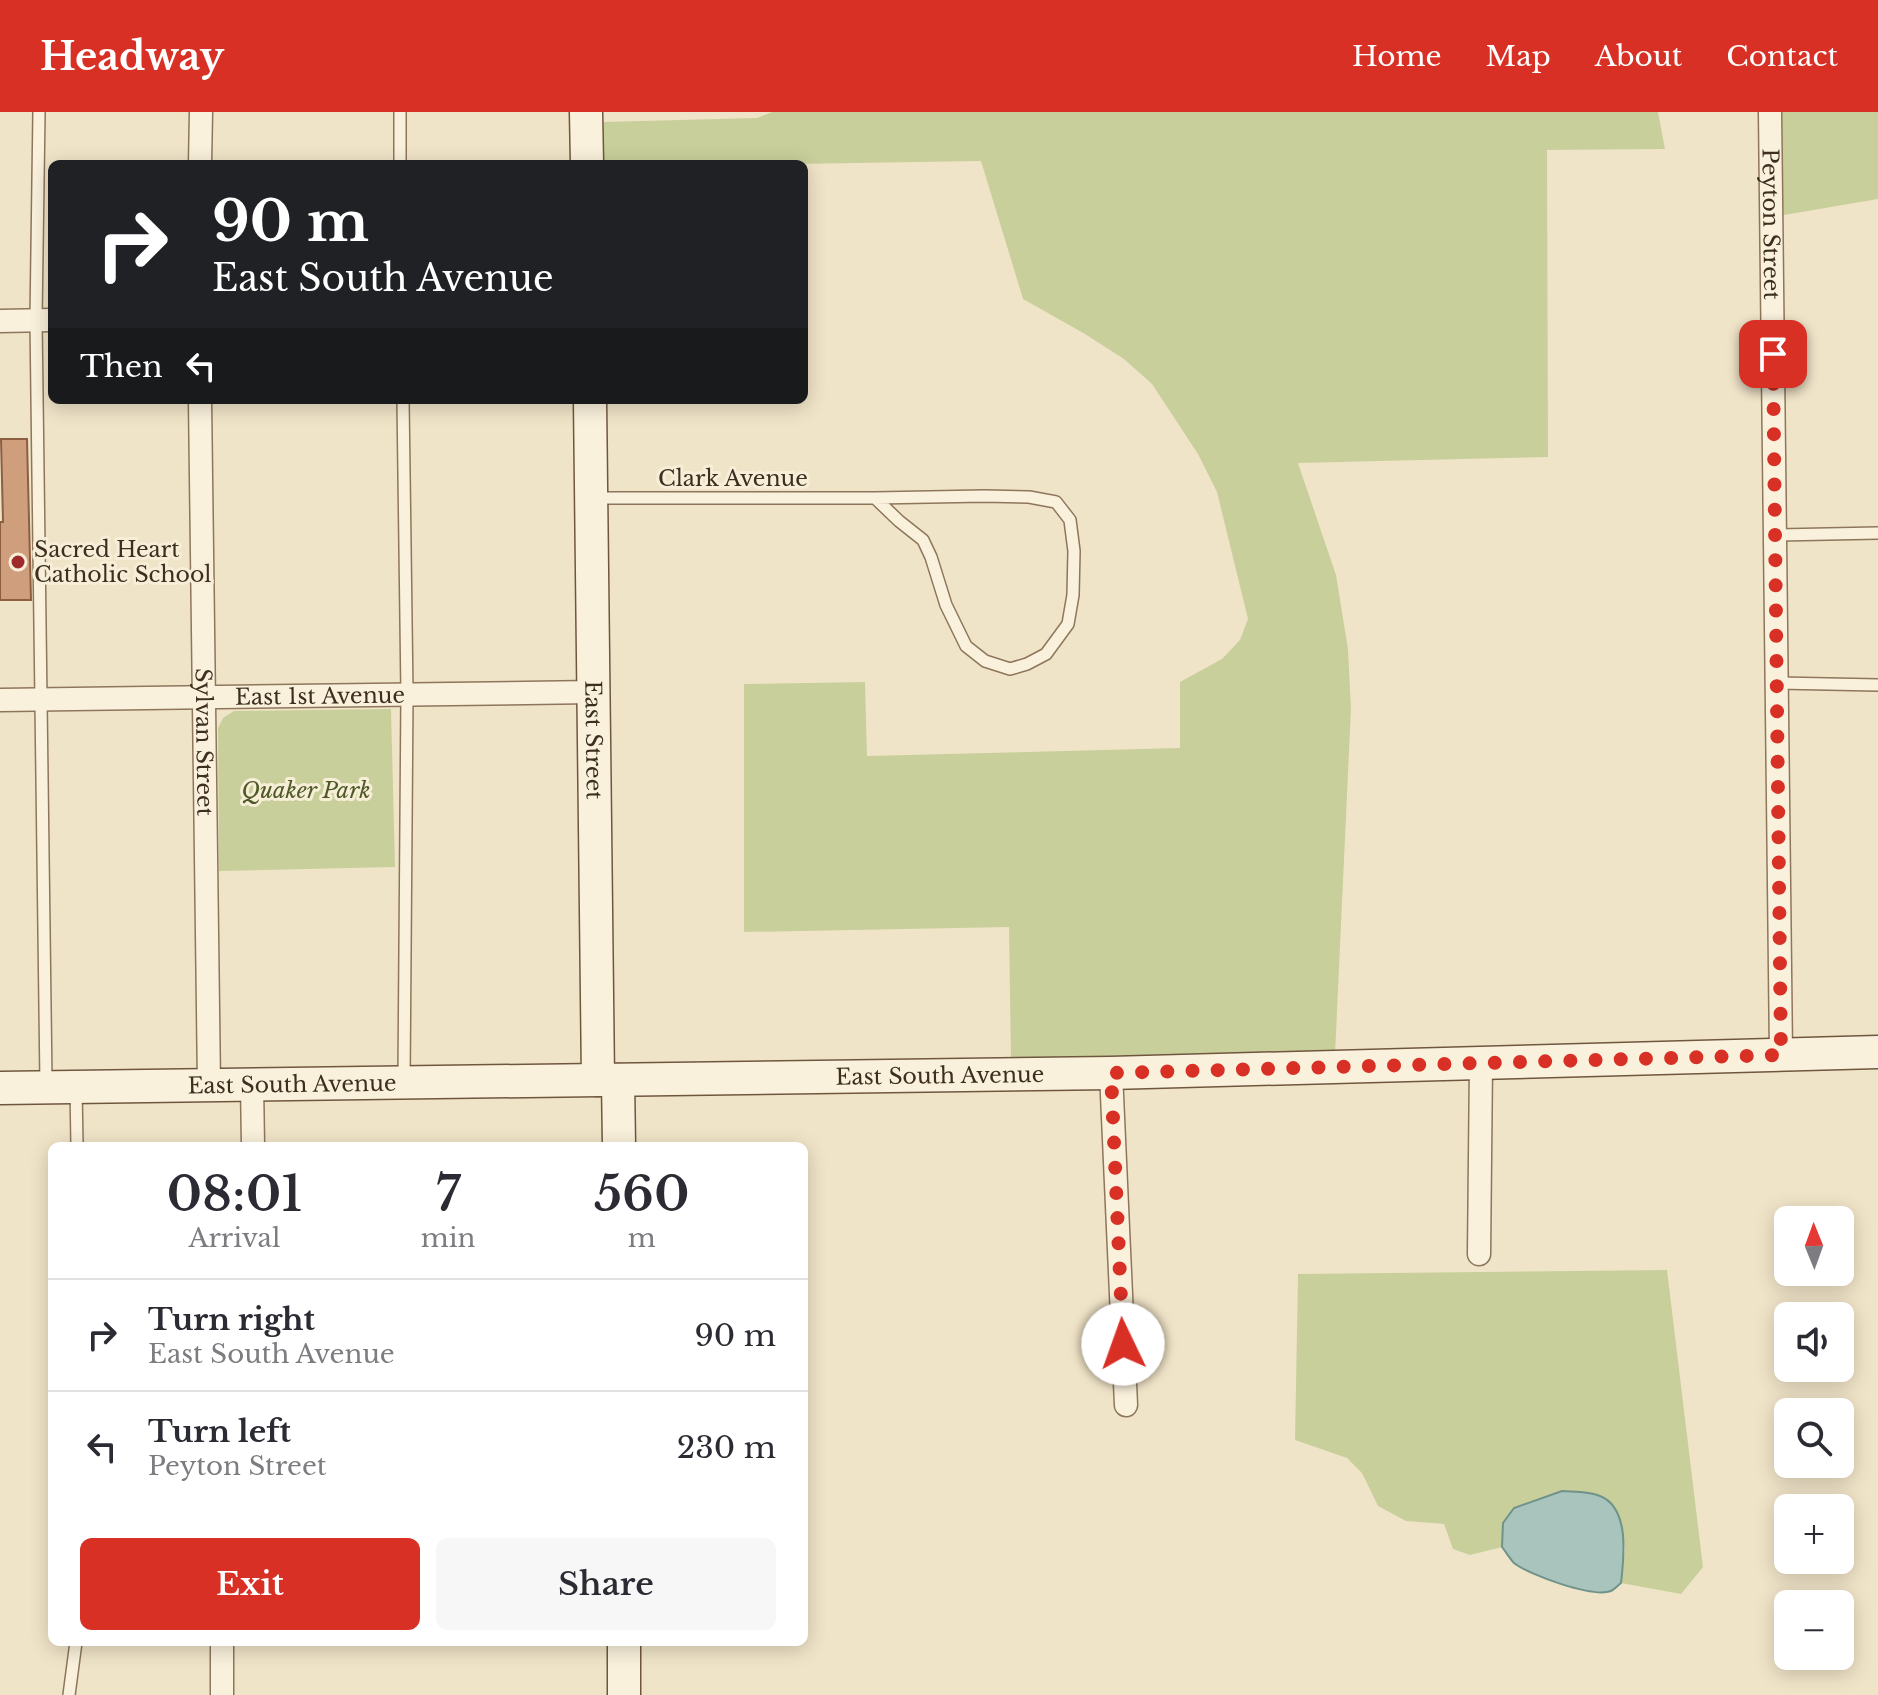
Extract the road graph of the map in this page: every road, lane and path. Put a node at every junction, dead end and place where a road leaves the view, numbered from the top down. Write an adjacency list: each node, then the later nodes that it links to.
1 (39, 112): 9 (lane)
2 (201, 112): 6 (street)
3 (400, 112): 7 (lane)
4 (586, 112): 8 (street)
5 (1770, 112): 17 (street, Peyton Street)
6 (200, 160)
7 (400, 160)
8 (587, 160)
9 (44, 320): 10 (street); 23 (lane)
10 (0, 321)
11 (200, 404): 22 (street, Sylvan Street)
12 (403, 404): 21 (lane)
13 (590, 404): 14 (street, East Street)
14 (591, 498): 15 (lane, Clark Avenue); 20 (street, East Street)
15 (875, 498): 15 (lane, Clark Avenue)
16 (1878, 533): 17 (lane)
17 (1775, 535): 18 (street, Peyton Street)
18 (1777, 683): 19 (lane); 26 (street, Peyton Street)
19 (1878, 685)
20 (594, 692): 21 (street, East 1st Avenue); 29 (street, East Street)
21 (407, 694): 22 (street, East 1st Avenue); 30 (lane)
22 (204, 696): 23 (street, East 1st Avenue); 32 (street, Sylvan Street)
23 (41, 699): 24 (street, East 1st Avenue); 34 (lane)
24 (0, 700)
25 (1878, 1052): 26 (street, East South Avenue)
26 (1781, 1055): 27 (street, East South Avenue)
27 (1481, 1063): 28 (street, East South Avenue); 38 (street)
28 (1111, 1073): 29 (street, East South Avenue); 39 (street)
29 (608, 1080): 30 (street, East South Avenue); 37 (street, East Street)
30 (404, 1083): 31 (street, East South Avenue)
31 (252, 1084): 32 (street, East South Avenue); 36 (street)
32 (209, 1085): 34 (street, East South Avenue)
33 (0, 1088): 34 (street, East South Avenue)
34 (61, 1088): 35 (lane)
35 (76, 1142)
36 (253, 1142)
37 (618, 1142)
38 (1479, 1254)
39 (1126, 1405)
40 (75, 1646): 43 (lane)
41 (222, 1646): 44 (street)
42 (624, 1646): 45 (street)
43 (69, 1695)
44 (222, 1695)
45 (624, 1695)

